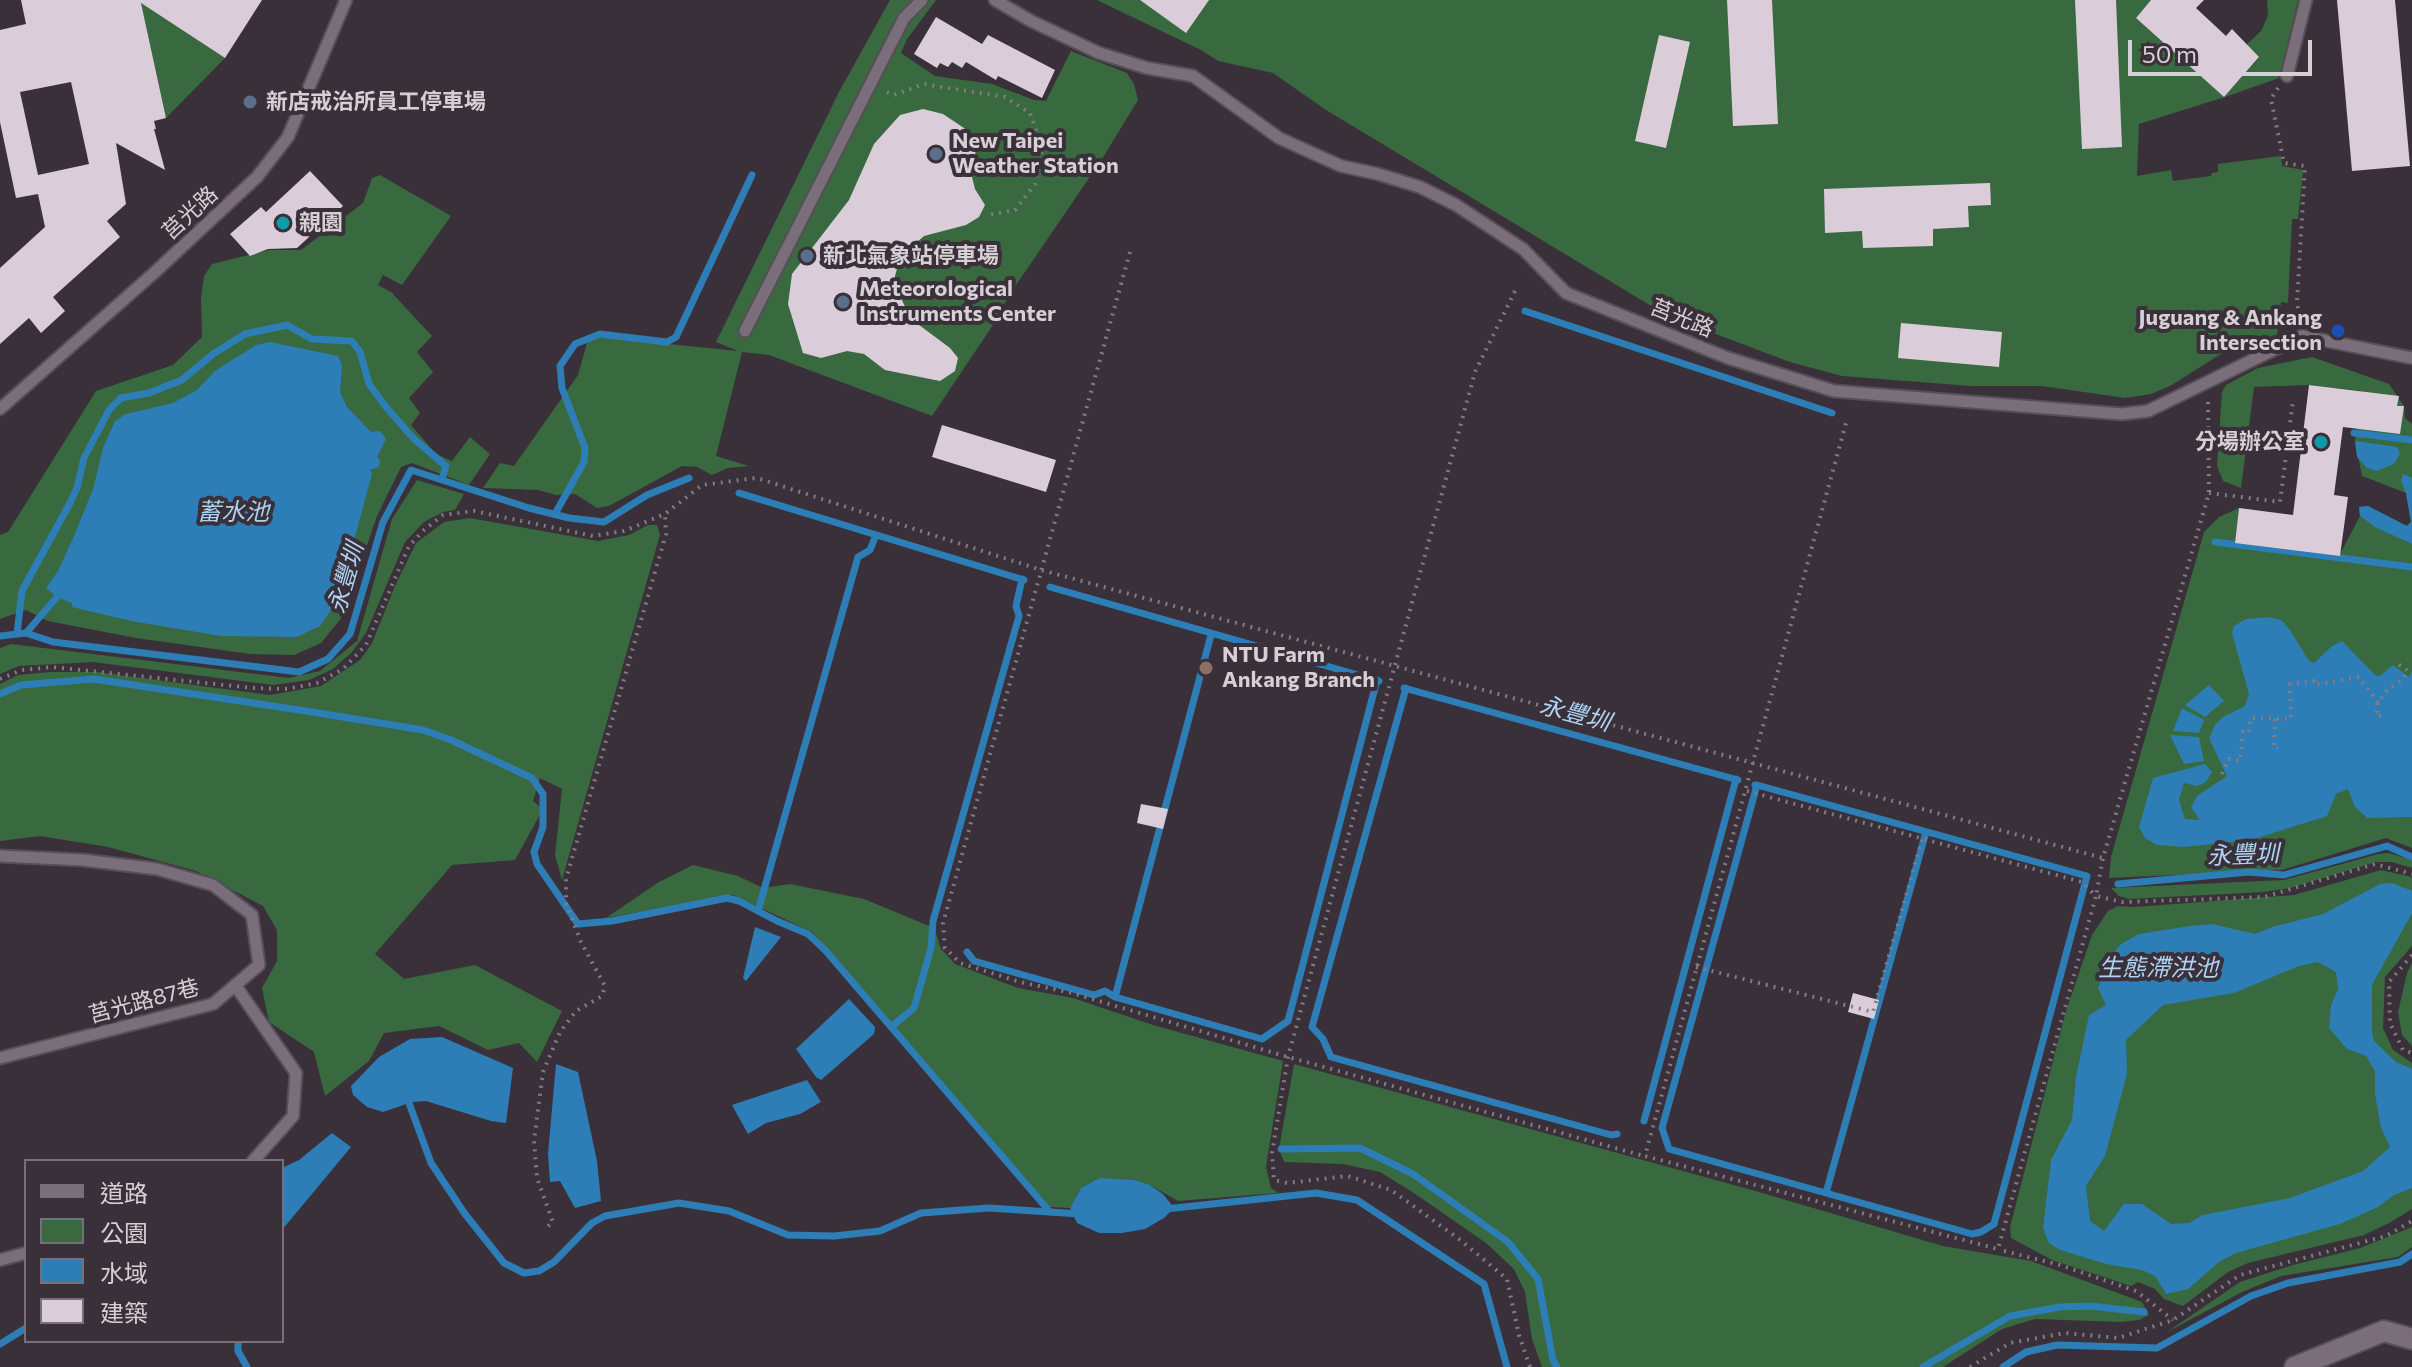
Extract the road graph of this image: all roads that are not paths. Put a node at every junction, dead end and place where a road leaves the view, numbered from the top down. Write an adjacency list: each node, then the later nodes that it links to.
1 (346, 0): 8 (lane, 莒光路)
2 (922, 0): 6 (lane)
3 (995, 0): 7 (lane, 莒光路)
4 (2306, 0): 5 (lane)
5 (2287, 76)
6 (745, 331)
7 (2412, 358)
8 (0, 409)
9 (0, 856): 10 (lane, 莒光路87巷)
10 (235, 985): 11 (lane, 莒光路87巷); 12 (lane)
11 (0, 1058)
12 (255, 1159)
13 (24, 1254): 14 (lane)
14 (0, 1260)
15 (2412, 1339): 16 (street)
16 (2295, 1367)

